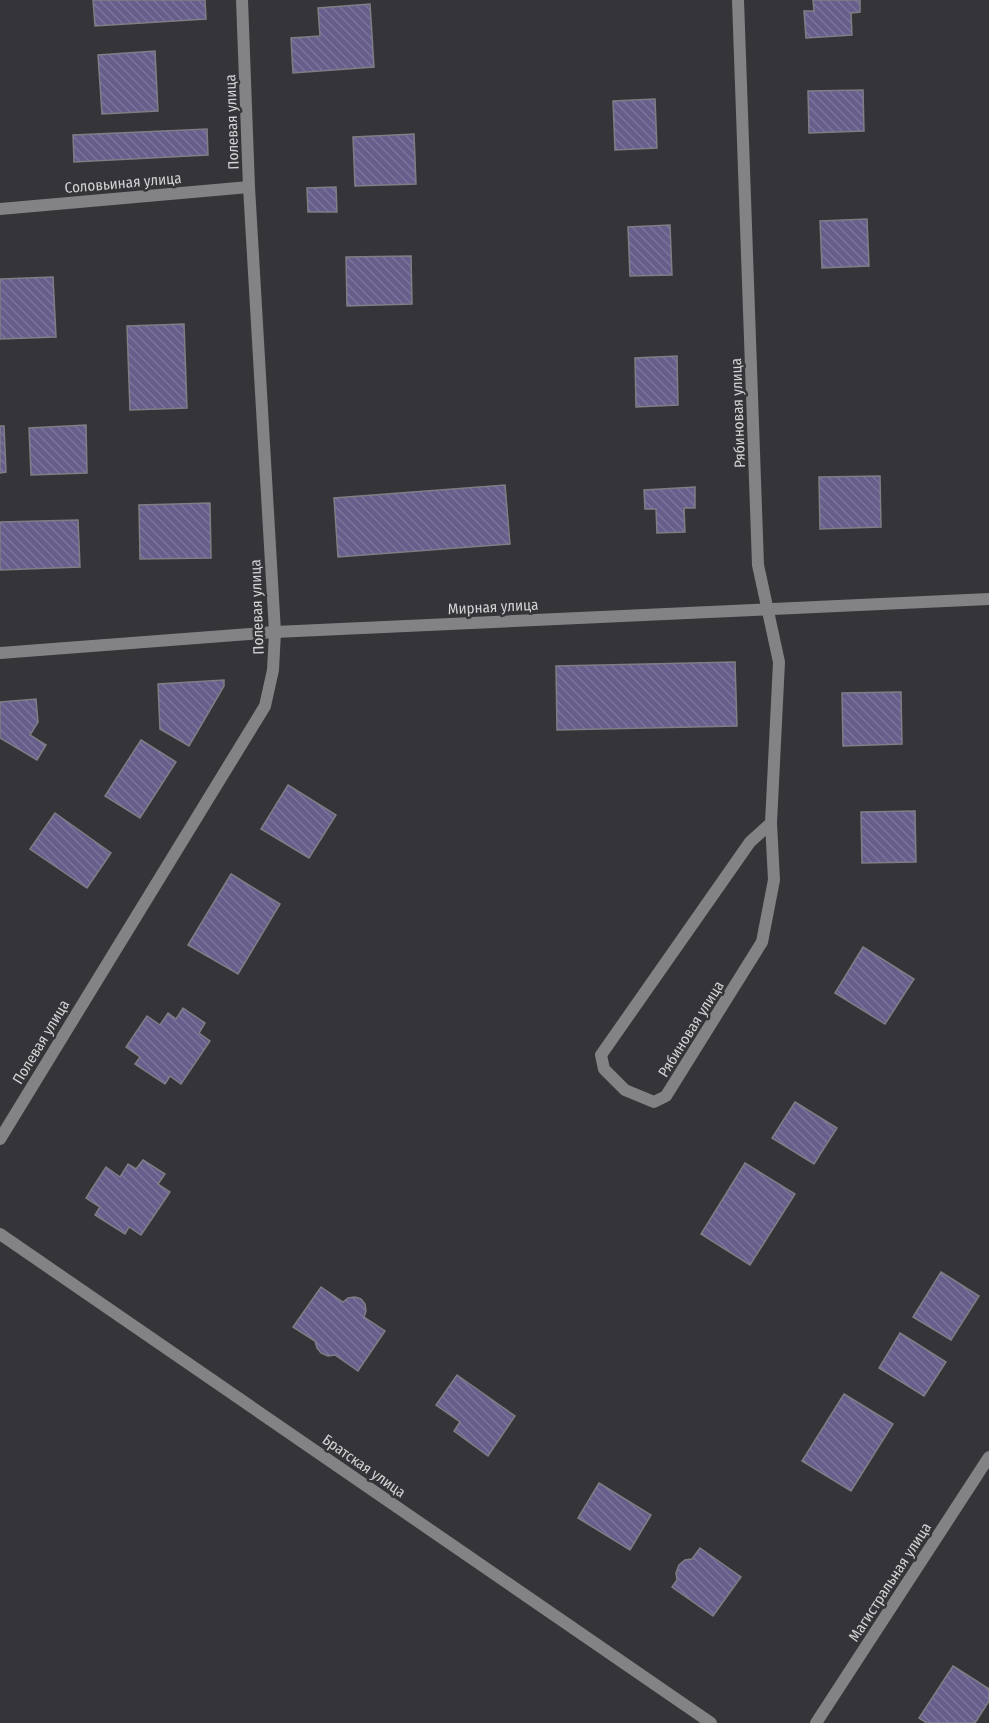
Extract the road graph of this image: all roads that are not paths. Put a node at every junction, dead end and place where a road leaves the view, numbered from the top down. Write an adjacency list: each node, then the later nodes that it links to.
1 (242, 0): 3 (street, Полевая улица)
2 (738, 0): 6 (street, Рябиновая улица)
3 (249, 187): 4 (street, Соловьиная улица); 7 (street, Полевая улица)
4 (0, 209)
5 (989, 599): 6 (street, Мирная улица)
6 (766, 608): 7 (street, Мирная улица); 9 (street, Рябиновая улица)
7 (275, 633): 8 (street, Мирная улица); 10 (street, Полевая улица)
8 (0, 653)
9 (771, 823): 9 (street, Рябиновая улица)
10 (0, 1138)
11 (0, 1234): 13 (street, Братская улица)
12 (989, 1457): 14 (street, Магистральная улица)
13 (711, 1723)
14 (816, 1723)

